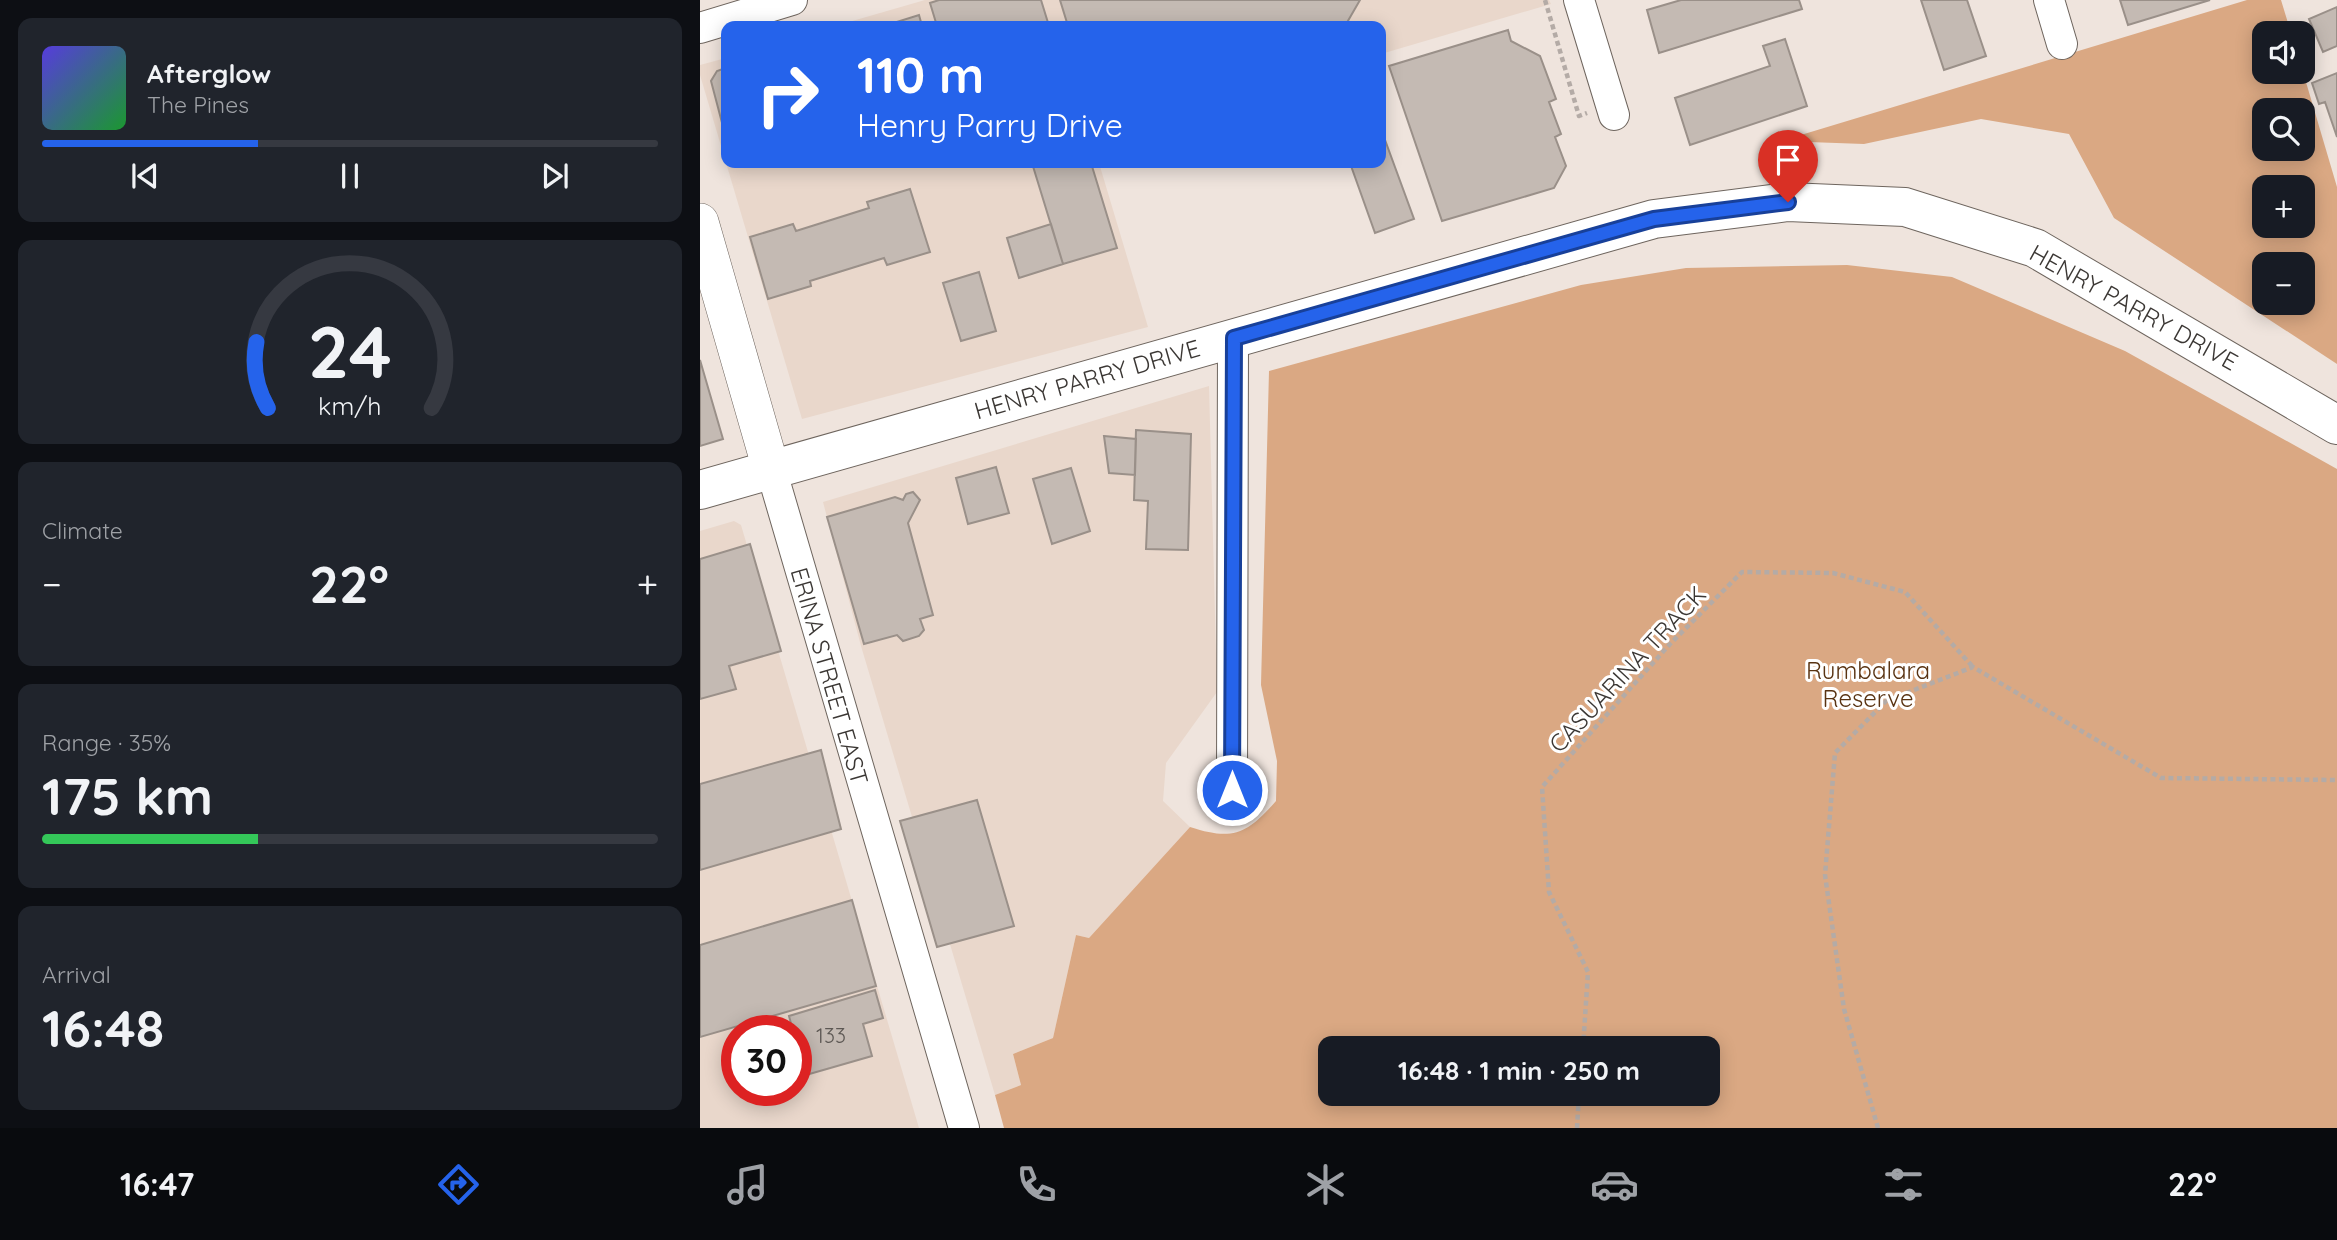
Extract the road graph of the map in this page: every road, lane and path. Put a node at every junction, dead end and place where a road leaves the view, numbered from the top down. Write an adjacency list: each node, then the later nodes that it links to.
1 (792, 0): 4 (street)
2 (1579, 0): 8 (street)
3 (2049, 0): 7 (street)
4 (725, 21)
5 (721, 22): 6 (street)
6 (700, 29)
7 (2062, 44)
8 (1614, 115)
9 (700, 222): 12 (street, ERINA STREET EAST)
10 (1234, 338): 11 (main road, HENRY PARRY DRIVE); 12 (main road, HENRY PARRY DRIVE); 16 (street)
11 (2337, 425)
12 (771, 469): 13 (main road, HENRY PARRY DRIVE); 19 (street, ERINA STREET EAST)
13 (700, 490)
14 (1973, 667): 15 (path, CASUARINA TRACK); 17 (path, CASUARINA TRACK); 21 (path)
15 (2337, 780)
16 (1232, 790)
17 (1584, 1036)
18 (1578, 1106): 20 (path)
19 (964, 1128)
20 (1577, 1128)
21 (1878, 1128)

